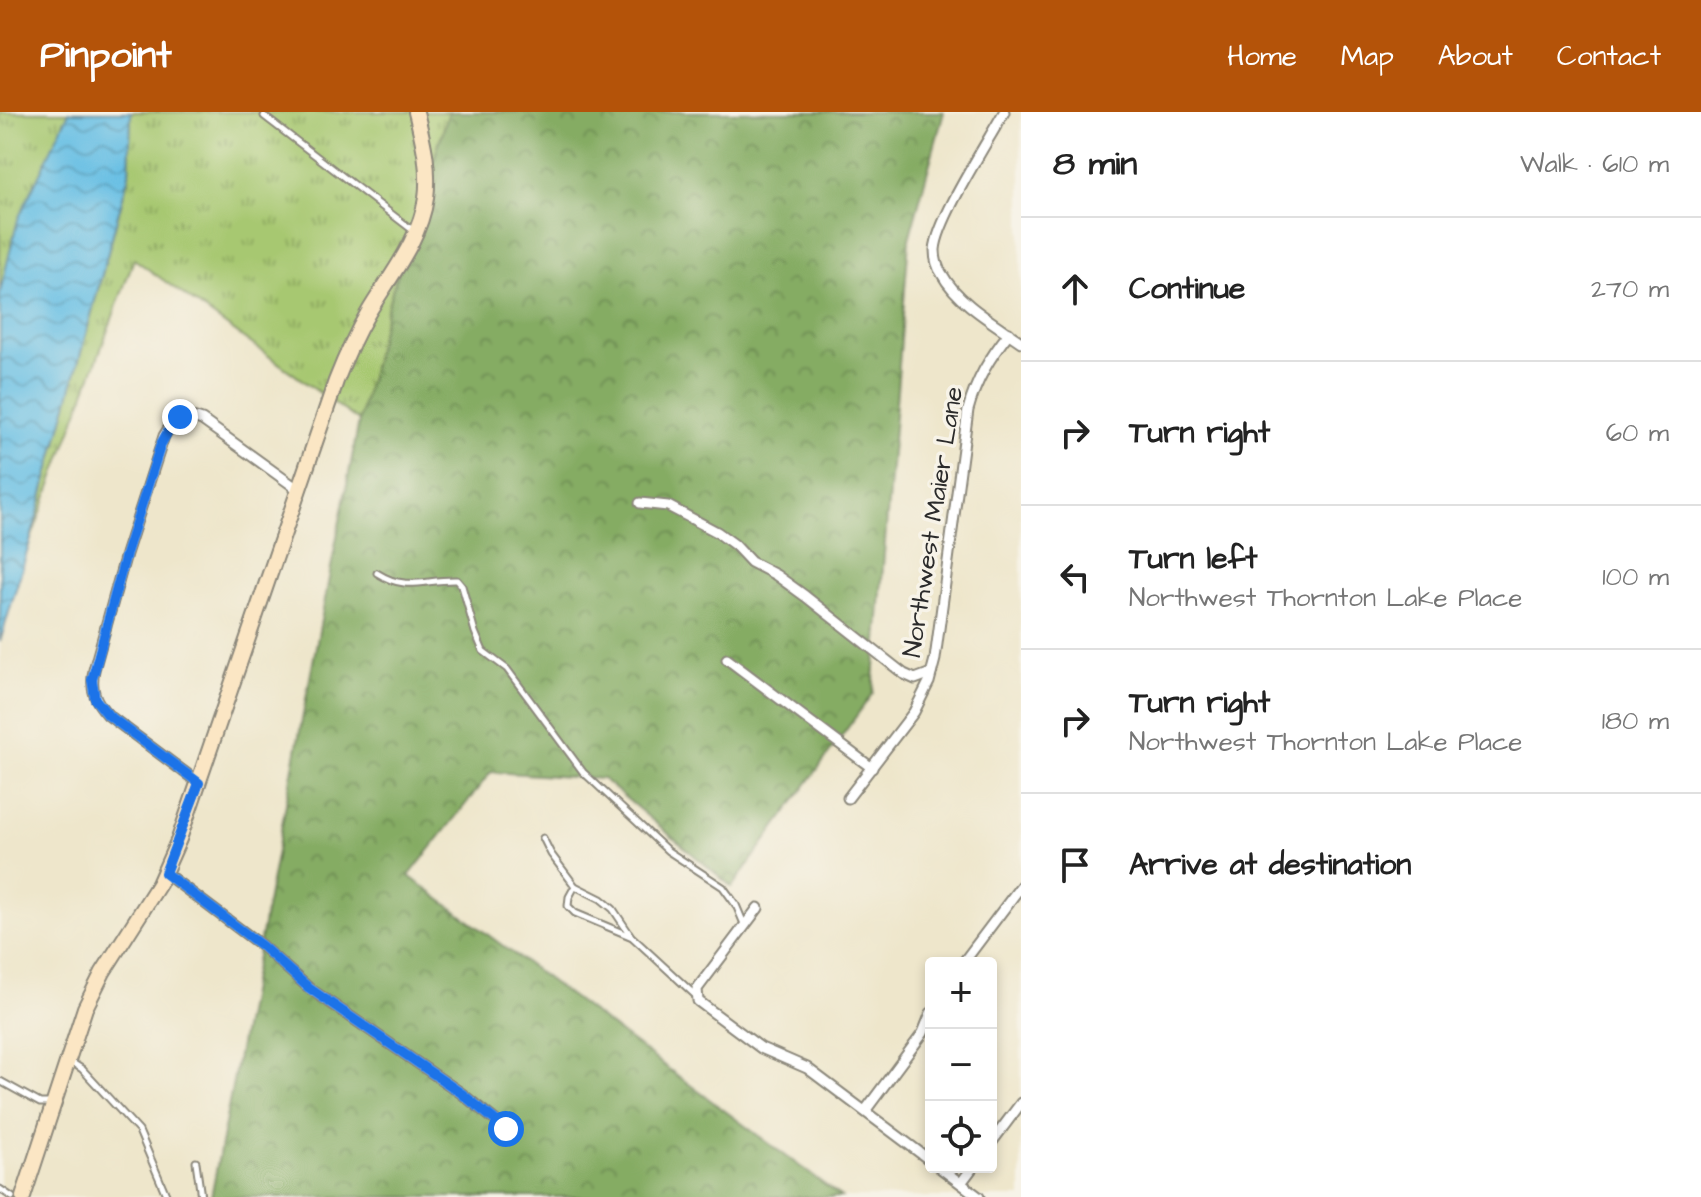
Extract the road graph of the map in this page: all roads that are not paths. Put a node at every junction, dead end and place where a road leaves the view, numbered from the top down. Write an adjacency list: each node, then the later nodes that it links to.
1 (416, 112): 4 (street)
2 (1004, 112): 5 (street)
3 (264, 116): 4 (lane)
4 (415, 232): 7 (street)
5 (1009, 333): 6 (street); 11 (street, Northwest Maier Lane)
6 (1021, 342)
7 (299, 490): 13 (street); 13 (street)
8 (640, 503): 11 (street)
9 (377, 573): 20 (lane)
10 (727, 659): 12 (street)
11 (931, 673): 12 (street, Northwest Maier Lane)
12 (872, 768): 14 (street, Northwest Maier Lane)
13 (199, 783): 16 (street)
14 (848, 798)
15 (543, 838): 17 (lane)
16 (165, 873): 25 (street); 30 (street)
17 (575, 886): 21 (lane); 21 (lane)
18 (1021, 886): 22 (street)
19 (758, 908): 20 (street)
20 (744, 925): 23 (street)
21 (631, 936): 23 (lane)
22 (968, 957)
23 (696, 996): 29 (street)
24 (925, 1028): 29 (street)
25 (67, 1059): 27 (street); 40 (lane)
26 (0, 1081): 27 (lane)
27 (53, 1103): 39 (street)
28 (1021, 1103): 31 (street)
29 (865, 1111): 32 (street)
30 (506, 1129)
31 (997, 1135)
32 (925, 1156)
33 (196, 1162): 41 (lane)
34 (947, 1173): 36 (street)
35 (968, 1173): 36 (street)
36 (961, 1183): 42 (street)
37 (0, 1189): 38 (lane)
38 (12, 1197)
39 (23, 1197)
40 (167, 1197)
41 (201, 1197)
42 (979, 1197)

